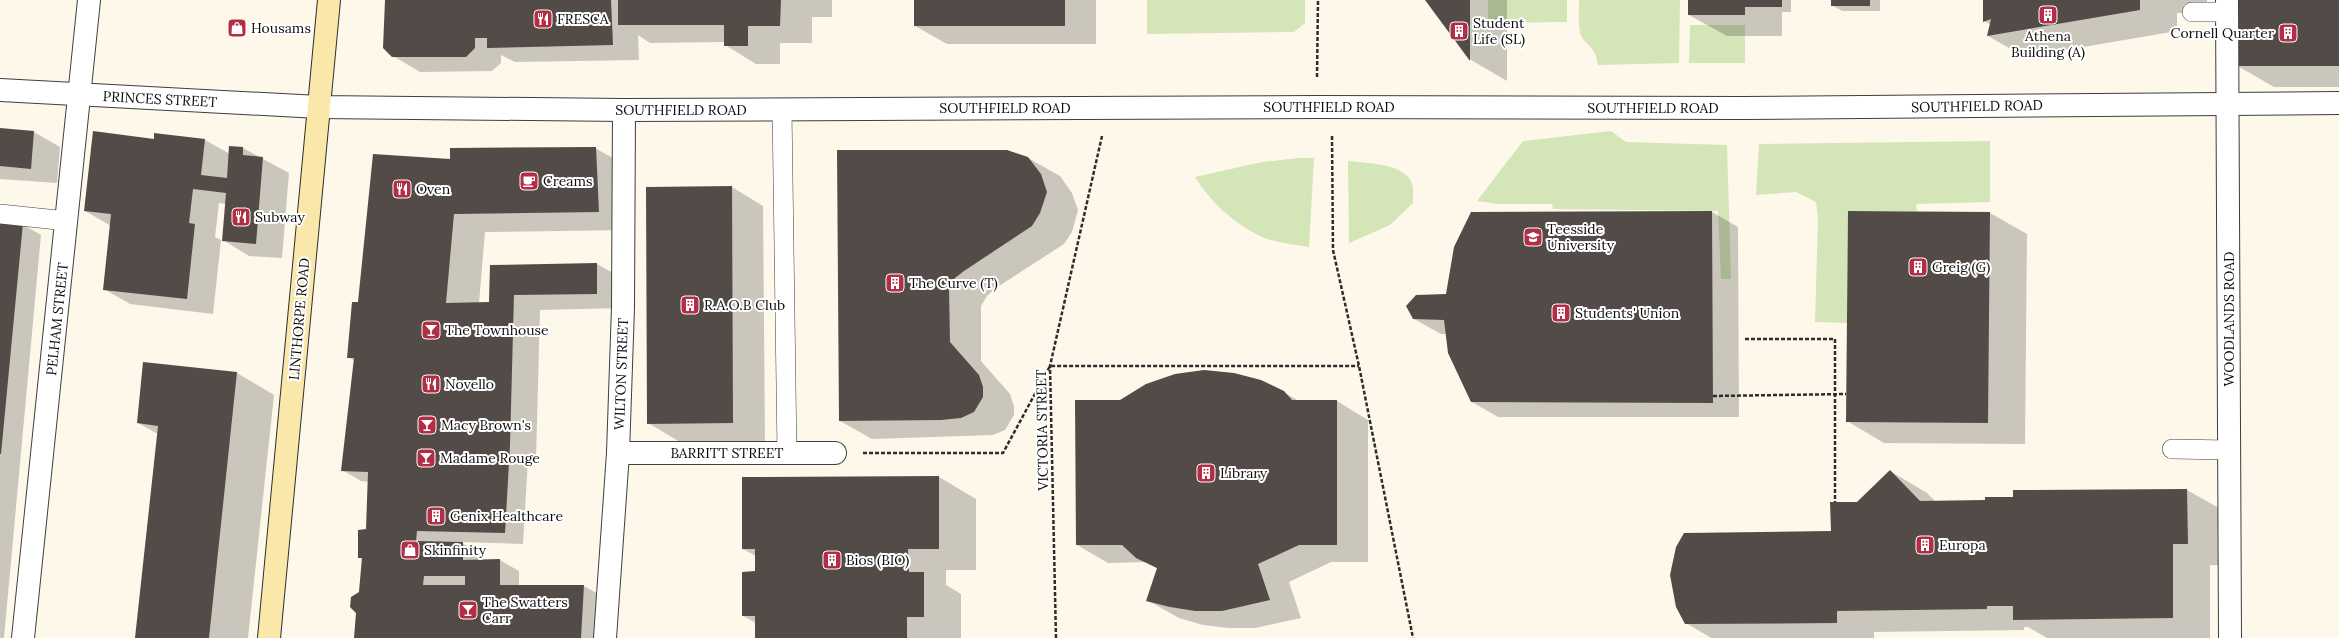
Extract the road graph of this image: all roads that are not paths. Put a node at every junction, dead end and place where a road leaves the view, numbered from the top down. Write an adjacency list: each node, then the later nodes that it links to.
1 (89, 0): 6 (street, PELHAM STREET)
2 (329, 0): 9 (main road, LINTHORPE ROAD)
3 (2227, 6): 4 (lane); 7 (street, WOODLANDS ROAD)
4 (2192, 12)
5 (0, 90): 6 (street, PRINCES STREET)
6 (81, 94): 9 (street, PRINCES STREET); 13 (street, PELHAM STREET)
7 (2228, 103): 8 (street, SOUTHFIELD ROAD); 10 (street, SOUTHFIELD ROAD); 15 (street, WOODLANDS ROAD)
8 (2339, 103)
9 (319, 107): 11 (street, SOUTHFIELD ROAD); 20 (main road, LINTHORPE ROAD)
10 (782, 109): 11 (street, SOUTHFIELD ROAD); 16 (lane)
11 (624, 110): 18 (street, WILTON STREET)
12 (0, 214): 13 (lane)
13 (68, 221): 19 (street, PELHAM STREET)
14 (2172, 449): 15 (lane)
15 (2229, 450): 22 (street, WOODLANDS ROAD)
16 (787, 453): 17 (street, BARRITT STREET); 18 (street, BARRITT STREET)
17 (835, 453)
18 (618, 454): 21 (street, WILTON STREET)
19 (24, 638)
20 (269, 638)
21 (605, 638)
22 (2230, 638)

